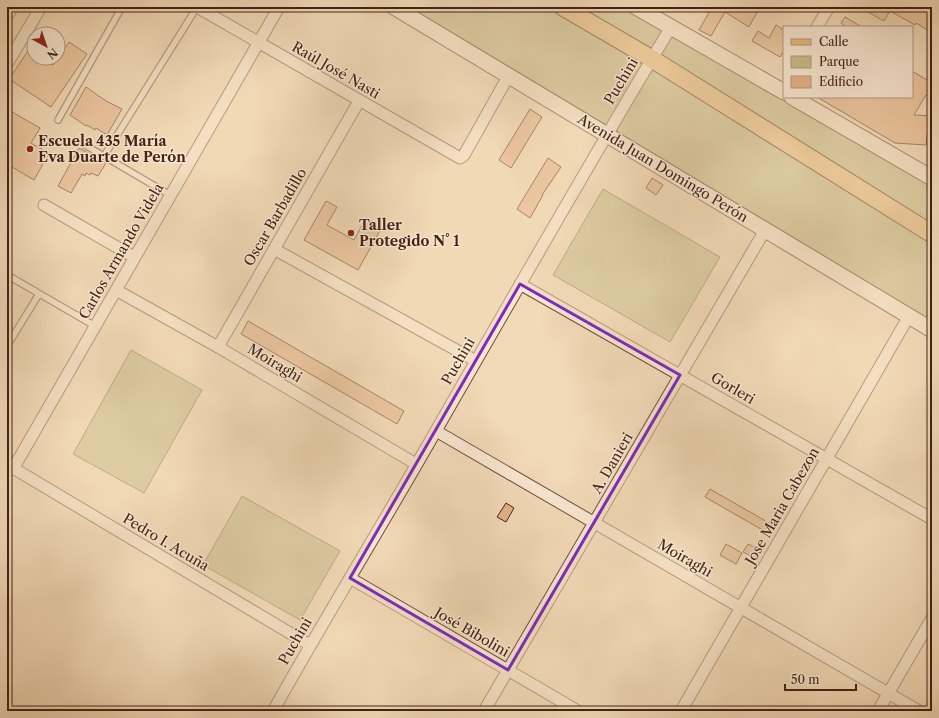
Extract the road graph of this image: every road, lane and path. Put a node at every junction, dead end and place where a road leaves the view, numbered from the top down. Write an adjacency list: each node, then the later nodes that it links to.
1 (13, 7): 10 (street)
2 (41, 7): 15 (street)
3 (122, 7): 20 (lane)
4 (197, 7): 13 (street, Raúl José Nasti); 23 (lane)
5 (279, 7): 13 (street, Carlos Armando Videla)
6 (394, 7): 16 (main road, Avenida Juan Domingo Perón)
7 (563, 7): 14 (main road)
8 (636, 7): 12 (main road)
9 (829, 7): 11 (street)
10 (7, 16)
11 (819, 26)
12 (671, 27): 14 (street, Puchini); 17 (main road)
13 (258, 43): 19 (street, Raúl José Nasti); 25 (street, Carlos Armando Videla)
14 (652, 59): 21 (street, Puchini); 28 (main road)
15 (7, 64)
16 (509, 75): 19 (street, Raúl José Nasti); 21 (main road, Avenida Juan Domingo Perón)
17 (783, 90)
18 (797, 98): 24 (main road)
19 (359, 101): 29 (street, Oscar Barbadillo)
20 (58, 120)
21 (606, 135): 27 (main road, Avenida Juan Domingo Perón); 32 (street, Puchini)
22 (85, 145): 23 (lane)
23 (104, 156): 25 (lane)
24 (930, 173)
25 (170, 195): 30 (street, Carlos Armando Videla)
26 (44, 205): 30 (street)
27 (765, 230): 35 (main road, Avenida Juan Domingo Perón); 41 (street, A. Danieri)
28 (932, 234)
29 (274, 249): 39 (street, Oscar Barbadillo); 40 (street)
30 (134, 257): 33 (street, Carlos Armando Videla)
31 (7, 275): 34 (lane)
32 (520, 284): 40 (street, Puchini); 41 (street, Gorleri)
33 (116, 290): 36 (street, Carlos Armando Videla); 39 (street, Moiraghi)
34 (38, 294): 36 (lane); 38 (lane)
35 (909, 316): 37 (main road, Avenida Juan Domingo Perón); 43 (street, Jose Maria Cabezon)
36 (95, 326): 45 (street, Carlos Armando Videla)
37 (932, 330)
38 (7, 346)
39 (218, 347): 44 (street, Moiraghi)
40 (476, 361): 42 (street, Puchini)
41 (680, 375): 43 (street, Gorleri); 47 (street, A. Danieri)
42 (436, 431): 44 (street, Puchini); 47 (street, Moiraghi)
43 (827, 459): 46 (street, Gorleri); 49 (street, Jose Maria Cabezon)
44 (416, 464): 48 (street, Puchini)
45 (10, 467): 51 (street, Pedro I. Acuña)
46 (932, 519)
47 (594, 522): 49 (street, Moiraghi); 52 (street, A. Danieri)
48 (350, 578): 51 (street, Puchini); 52 (street, José Bibolini)
49 (741, 608): 53 (street, Moiraghi); 57 (street, Jose Maria Cabezon)
50 (932, 618): 53 (street)
51 (310, 645): 54 (street, Puchini)
52 (508, 670): 55 (street, A. Danieri); 56 (street, José Bibolini)
53 (888, 693): 58 (street); 59 (street, Moiraghi)
54 (273, 711)
55 (484, 711)
56 (578, 711)
57 (681, 711)
58 (878, 711)
59 (919, 711)

